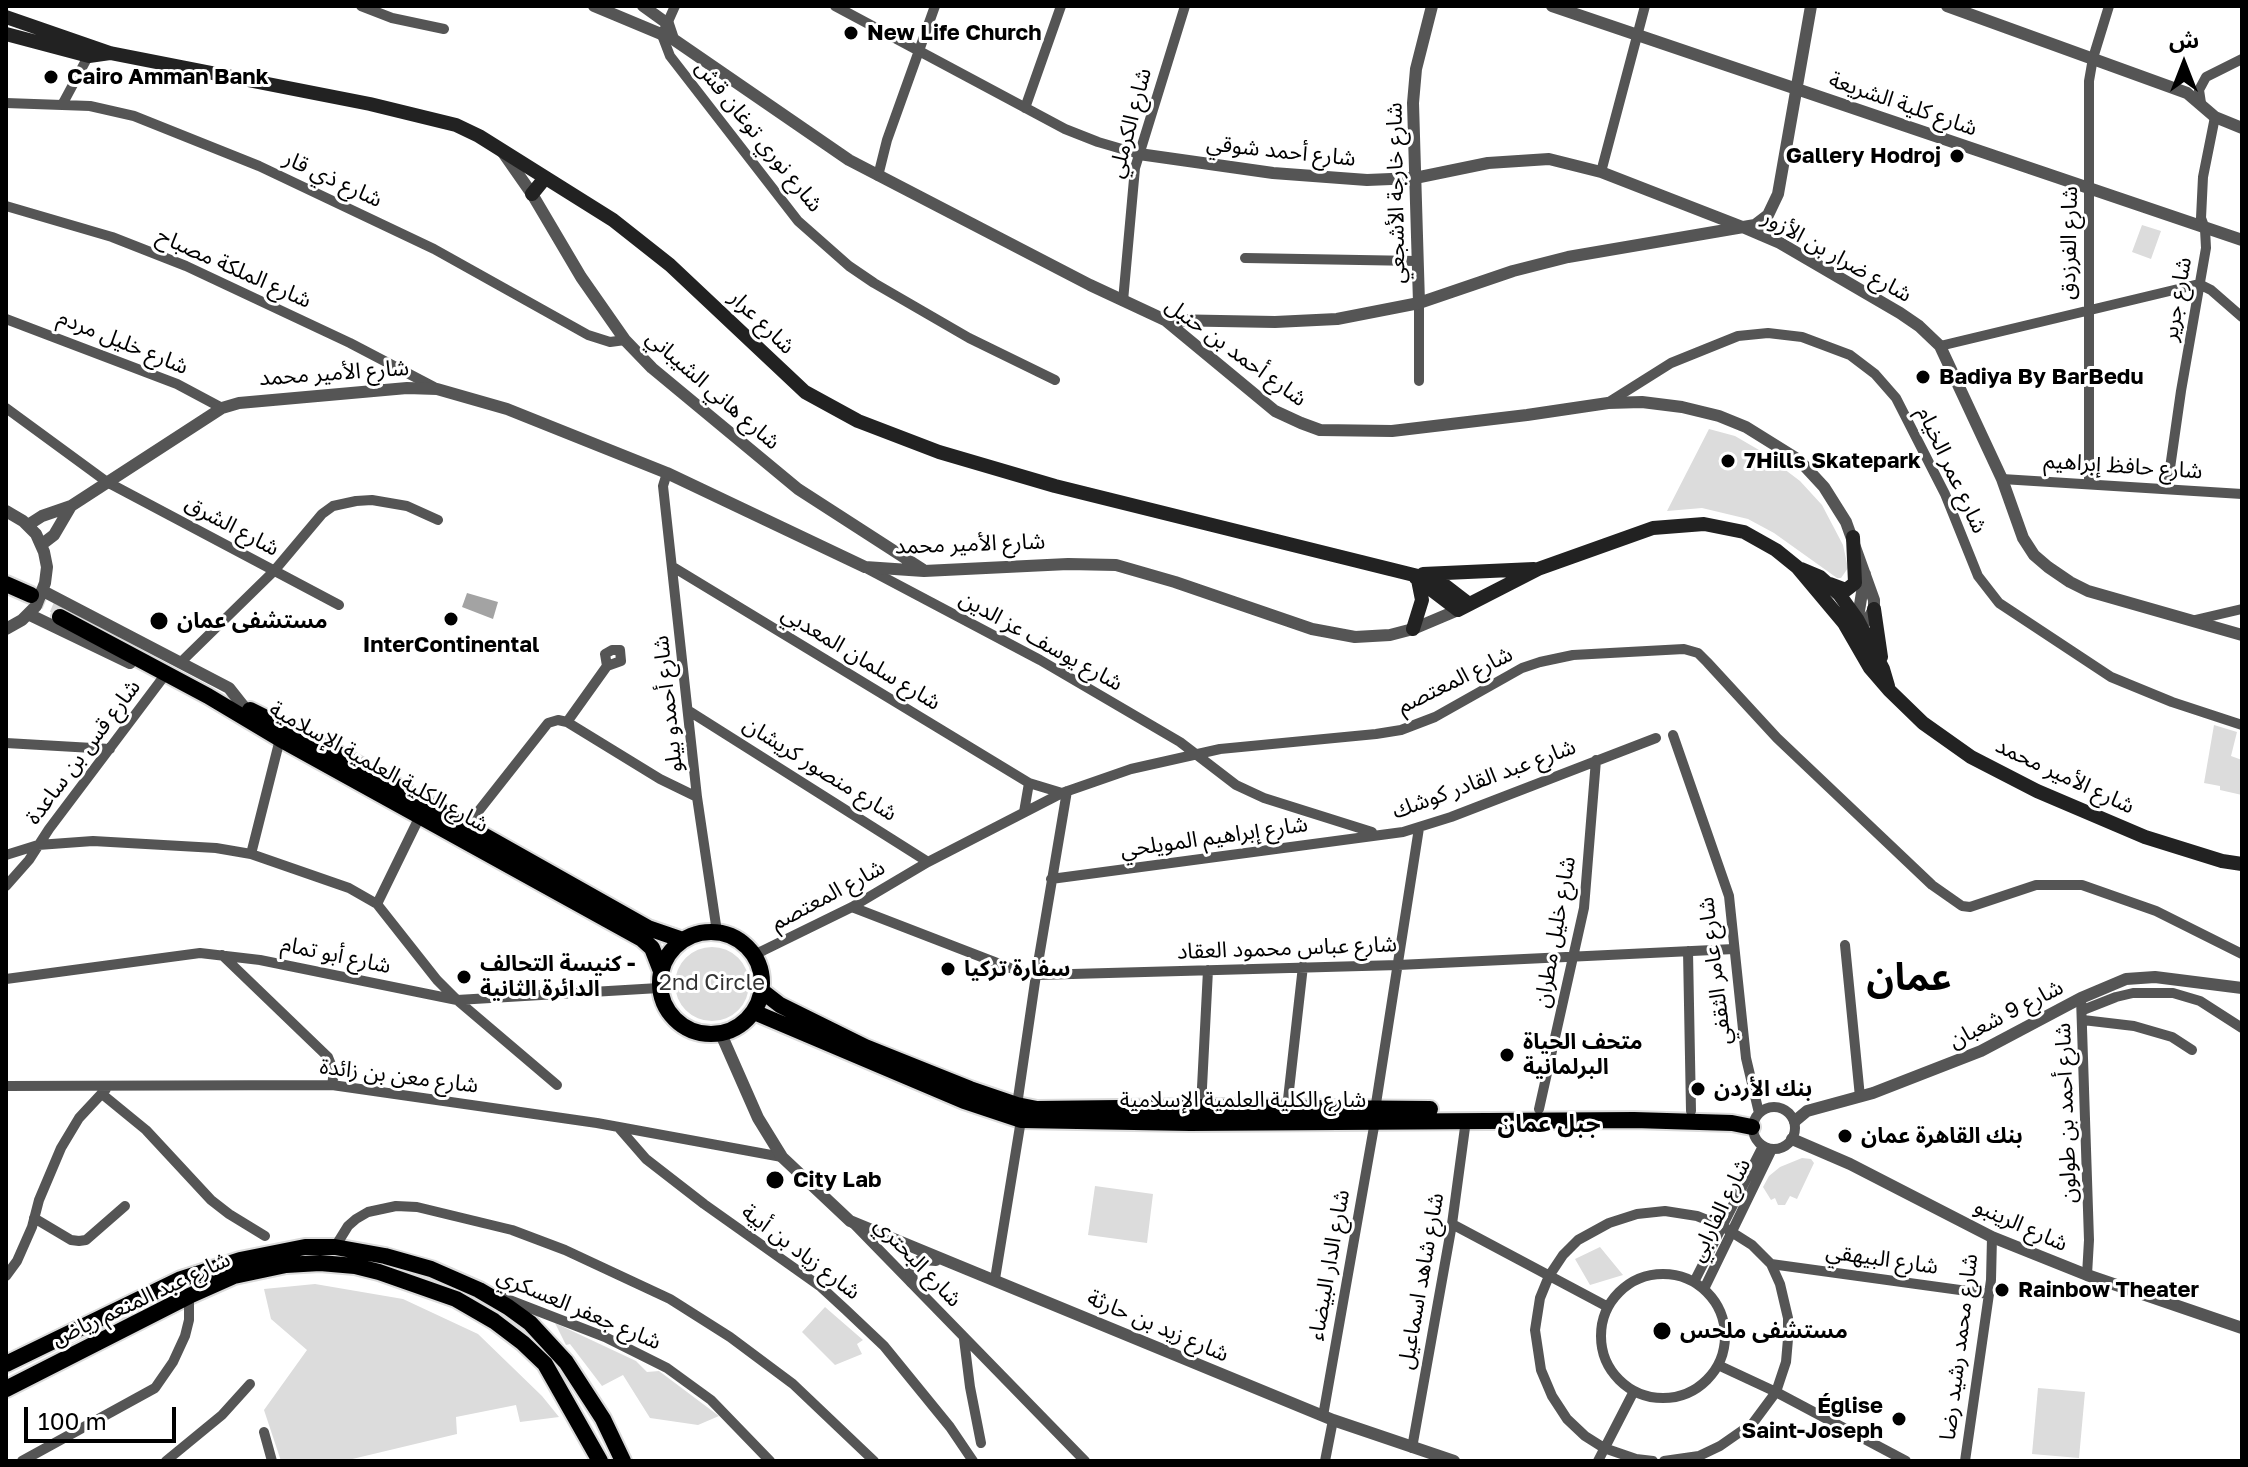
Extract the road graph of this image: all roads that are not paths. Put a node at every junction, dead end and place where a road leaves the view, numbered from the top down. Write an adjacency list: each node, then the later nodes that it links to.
1 (361, 6): 16 (street)
2 (594, 6): 17 (street, شارع أحمد بن حنبل)
3 (643, 6): 17 (street, شارع أحمد بن حنبل)
4 (675, 6): 17 (street)
5 (835, 6): 21 (street, شارع أحمد شوقي)
6 (935, 6): 21 (street)
7 (1061, 6): 28 (street)
8 (1185, 6): 32 (street, شارع الكرملي)
9 (1432, 6): 36 (street, شارع خارجة الأشجعي)
10 (1552, 6): 19 (street, شارع كلية الشريعة)
11 (1645, 6): 19 (street)
12 (1811, 6): 24 (street)
13 (1947, 6): 22 (street)
14 (2109, 6): 22 (street, شارع الفرزدق)
15 (6, 17): 20 (main road, شارع عرار)
16 (444, 29)
17 (668, 33): 34 (street, شارع أحمد بن حنبل); 56 (street, شارع نوري توغان قش)
18 (6, 34): 20 (main road, شارع عرار)
19 (1637, 35): 24 (street, شارع كلية الشريعة); 33 (street)
20 (91, 50): 27 (street); 31 (main road, شارع عرار)
21 (919, 50): 28 (street, شارع أحمد شوقي); 34 (street)
22 (2093, 58): 26 (street); 37 (street, شارع الفرزدق)
23 (2242, 59): 26 (street)
24 (1796, 90): 37 (street, شارع كلية الشريعة); 41 (street)
25 (6, 103): 27 (street, شارع ذي قار)
26 (2201, 103): 29 (street)
27 (62, 105): 54 (street, شارع ذي قار)
28 (1025, 108): 32 (street, شارع أحمد شوقي)
29 (2215, 117): 30 (street); 42 (street, شارع جرير)
30 (2242, 128)
31 (499, 148): 35 (main road, شارع عرار); 38 (street, شارع هاني الشيباني)
32 (1139, 154): 36 (street, شارع أحمد شوقي); 48 (street, شارع الكرملي)
33 (1601, 172): 36 (street, شارع أحمد شوقي); 40 (street, شارع أحمد شوقي)
34 (878, 176): 48 (street, شارع أحمد بن حنبل)
35 (545, 178): 38 (main road); 82 (main road, شارع عرار)
36 (1415, 178): 46 (street, شارع خارجة الأشجعي)
37 (2090, 188): 42 (street, شارع كلية الشريعة); 50 (street, شارع الفرزدق)
38 (532, 194): 54 (street, شارع هاني الشيباني)
39 (6, 206): 58 (street, شارع الملكة مصباح)
40 (1706, 211): 41 (street, شارع أحمد شوقي); 43 (street)
41 (1745, 228): 43 (street, شارع ضرار بن الأزور); 55 (street, شارع ضرار بن الأزور)
42 (2205, 229): 44 (street, شارع كلية الشريعة); 47 (street, شارع جرير)
43 (1702, 232): 49 (street, شارع ضرار بن الأزور)
44 (2242, 240)
45 (1245, 258): 46 (street)
46 (1417, 261): 49 (street, شارع خارجة الأشجعي)
47 (2199, 284): 50 (street); 51 (street); 66 (street, شارع جرير)
48 (1123, 301): 53 (street, شارع أحمد بن حنبل)
49 (1419, 303): 53 (street, شارع ضرار بن الأزور); 57 (street, شارع خارجة الأشجعي)
50 (2088, 309): 55 (street); 65 (street, شارع الفرزدق)
51 (2242, 317)
52 (6, 319): 61 (street, شارع خليل مردم)
53 (1165, 320): 59 (street, شارع أحمد بن حنبل)
54 (625, 340): 80 (street, شارع هاني الشيباني)
55 (1940, 346): 63 (street, شارع ضرار بن الأزور)
56 (1055, 380)
57 (1419, 381)
58 (437, 389): 61 (street, شارع الأمير محمد); 62 (street, شارع الأمير محمد)
59 (1608, 403): 72 (street, شارع أحمد بن حنبل); 104 (street, شارع عمر الخيام)
60 (6, 408): 64 (street, شارع الشرق)
61 (222, 408): 64 (street, شارع الأمير محمد)
62 (667, 473): 74 (street, شارع أحمدو بيلو); 75 (street, شارع الأمير محمد)
63 (2002, 479): 65 (street, شارع حافظ إبراهيم); 91 (street, شارع ضرار بن الأزور)
64 (107, 482): 68 (street, شارع الأمير محمد); 79 (street, شارع الشرق)
65 (2089, 483): 66 (street, شارع حافظ إبراهيم)
66 (2167, 489): 67 (street, شارع حافظ إبراهيم)
67 (2242, 494)
68 (71, 506): 71 (street, شارع الأمير محمد); 73 (street, شارع الأمير محمد)
69 (6, 511): 71 (street)
70 (438, 520): 79 (street)
71 (28, 525): 73 (street)
72 (1853, 537): 78 (street, شارع أحمد بن حنبل); 81 (main road)
73 (41, 545): 85 (street)
74 (673, 567): 102 (street, شارع أحمدو بيلو); 112 (street, شارع سلمان المعدبي)
75 (865, 567): 80 (street, شارع الأمير محمد); 110 (street, شارع يوسف عز الدين)
76 (1797, 567): 77 (main road, شارع الأمير محمد); 81 (main road, شارع الأمير محمد); 92 (main road, شارع الأمير محمد)
77 (1538, 569): 82 (main road); 87 (main road, شارع الأمير محمد)
78 (1865, 570): 88 (street, شارع أحمد بن حنبل); 92 (street, شارع أحمد بن حنبل)
79 (274, 571): 86 (street, شارع الشرق); 96 (street)
80 (924, 571): 94 (street, شارع الأمير محمد)
81 (1820, 577): 92 (main road, شارع الأمير محمد)
82 (1415, 578): 87 (main road, شارع عرار); 94 (main road)
83 (6, 584): 85 (main road)
84 (6, 593): 85 (main road)
85 (33, 601): 93 (street); 96 (street); 99 (street)
86 (339, 605)
87 (1463, 607): 94 (street, شارع الأمير محمد)
88 (1874, 609): 92 (street); 98 (main road)
89 (2242, 609): 91 (street)
90 (63, 613): 101 (main road, شارع الكلية العلمية الإسلامية)
91 (2195, 620): 95 (street, شارع ضرار بن الأزور)
92 (1855, 627): 98 (main road, شارع الأمير محمد); 100 (main road, شارع الأمير محمد)
93 (6, 629)
94 (1413, 629)
95 (2242, 635)
96 (181, 662): 101 (street)
97 (607, 666): 103 (street)
98 (1883, 669): 100 (main road, شارع الأمير محمد)
99 (162, 679): 101 (street); 109 (street, شارع قس بن ساعدة)
100 (1889, 690): 124 (main road, شارع الأمير محمد)
101 (241, 710): 107 (main road, شارع الكلية العلمية الإسلامية); 117 (main road, شارع الكلية العلمية الإسلامية)
102 (689, 711): 114 (street, شارع أحمدو بيلو); 123 (street, شارع منصور كريشان)
103 (567, 722): 114 (street); 117 (street)
104 (2242, 725)
105 (1673, 735): 132 (street, شارع عامر الثقفي)
106 (1656, 738): 111 (street, شارع عبد القادر كوشك)
107 (280, 739): 116 (main road, شارع الكلية العلمية الإسلامية); 121 (street)
108 (6, 743): 109 (street)
109 (110, 749): 120 (street, شارع قس بن ساعدة)
110 (1197, 753): 113 (street, شارع المعتصم); 119 (street, شارع عبد القادر كوشك); 135 (street, شارع المعتصم)
111 (1596, 760): 118 (street, شارع عبد القادر كوشك); 137 (street, شارع خليل مطران)
112 (1029, 783): 113 (street, شارع سلمان المعدبي); 115 (street)
113 (1065, 792): 115 (street, شارع المعتصم); 125 (street)
114 (697, 797): 129 (street, شارع أحمدو بيلو)
115 (1024, 812): 123 (street, شارع المعتصم)
116 (421, 814): 127 (street); 143 (main road, شارع الكلية العلمية الإسلامية)
117 (466, 827): 130 (main road, شارع الكلية العلمية الإسلامية)
118 (1419, 828): 119 (street, شارع عبد القادر كوشك); 138 (street, شارع الدار البيضاء)
119 (1382, 835): 125 (street, شارع إبراهيم المويلحي)
120 (38, 845): 121 (street); 122 (street); 126 (street, شارع قس بن ساعدة)
121 (251, 854): 127 (street)
122 (6, 855)
123 (928, 862): 128 (street, شارع المعتصم)
124 (2242, 864)
125 (1051, 879): 141 (street)
126 (6, 886)
127 (377, 904): 146 (street)
128 (852, 907): 136 (street, شارع المعتصم); 141 (street, شارع عباس محمود العقاد)
129 (717, 932): 130 (main road); 136 (main road)
130 (683, 940): 143 (main road)
131 (1845, 945): 156 (street)
132 (1734, 949): 133 (street, شارع عباس محمود العقاد); 164 (street, شارع عامر الثقفي)
133 (1688, 951): 137 (street, شارع عباس محمود العقاد); 160 (street)
134 (220, 954): 142 (street, شارع أبو تمام); 146 (street, شارع أبو تمام); 152 (street)
135 (2242, 954)
136 (754, 955): 145 (main road)
137 (1574, 956): 138 (street, شارع عباس محمود العقاد); 159 (street, شارع خليل مطران)
138 (1398, 965): 139 (street, شارع عباس محمود العقاد); 163 (street, شارع الدار البيضاء)
139 (1303, 966): 140 (street, شارع عباس محمود العقاد); 158 (street)
140 (1208, 970): 141 (street, شارع عباس محمود العقاد); 157 (street)
141 (1036, 975): 162 (street)
142 (6, 979)
143 (660, 980): 146 (street, شارع أبو تمام); 150 (main road)
144 (2242, 988): 147 (street, شارع 9 شعبان)
145 (762, 991): 148 (main road); 162 (main road, شارع الكلية العلمية الإسلامية)
146 (457, 1000): 153 (street)
147 (2082, 1009): 149 (street); 151 (street); 156 (street, شارع 9 شعبان); 182 (street, شارع أحمد بن طولون)
148 (754, 1012): 150 (main road); 162 (main road, شارع الكلية العلمية الإسلامية)
149 (2242, 1028)
150 (721, 1034): 171 (street, شارع البحتري)
151 (2192, 1050)
152 (332, 1085): 155 (street, شارع معن بن زائدة); 167 (street, شارع معن بن زائدة)
153 (557, 1085)
154 (6, 1086): 155 (street, شارع معن بن زائدة)
155 (105, 1090): 173 (street); 177 (street)
156 (1860, 1097): 161 (street, شارع 9 شعبان)
157 (1201, 1107): 158 (main road, شارع الكلية العلمية الإسلامية); 162 (main road, شارع الكلية العلمية الإسلامية)
158 (1287, 1108): 163 (main road, شارع الكلية العلمية الإسلامية)
159 (1539, 1109): 160 (main road, شارع الكلية العلمية الإسلامية); 163 (main road, شارع الكلية العلمية الإسلامية)
160 (1691, 1111): 164 (main road, شارع الكلية العلمية الإسلامية)
161 (1807, 1111): 166 (street, شارع 9 شعبان); 169 (street)
162 (1019, 1113): 163 (main road, شارع الكلية العلمية الإسلامية); 185 (street)
163 (1375, 1116): 165 (main road, شارع الكلية العلمية الإسلامية); 201 (street, شارع الدار البيضاء)
164 (1756, 1119): 165 (main road, شارع الكلية العلمية الإسلامية); 166 (street); 170 (street)
165 (1466, 1120): 175 (street, شارع شاهد اسماعيل)
166 (1795, 1121): 168 (street)
167 (619, 1128): 171 (street, شارع معن بن زائدة); 215 (street, شارع زياد بن أبية)
168 (1792, 1139): 169 (street, شارع الرينبو); 170 (street)
169 (1807, 1144): 178 (street, شارع الرينبو)
170 (1768, 1148): 176 (street, شارع الفارابي)
171 (782, 1157): 174 (street, شارع البحتري)
172 (125, 1206): 173 (street)
173 (34, 1218): 183 (street)
174 (850, 1221): 180 (street, شارع زيد بن حارثة); 186 (street, شارع البحتري)
175 (1452, 1224): 184 (street); 205 (street, شارع شاهد اسماعيل)
176 (1727, 1229): 181 (street); 184 (street); 187 (street, شارع الفارابي); 188 (street, شارع الفارابي)
177 (265, 1236)
178 (1992, 1237): 182 (street, شارع الرينبو); 190 (street, شارع محمد رشيد رضا)
179 (335, 1247): 189 (main road, شارع عبد المنعم رياض); 195 (main road, شارع عبد المنعم رياض); 214 (street)
180 (944, 1261): 185 (street, شارع زيد بن حارثة); 186 (street)
181 (1771, 1264): 190 (street, شارع البيهقي); 200 (street)
182 (2087, 1275): 193 (street, شارع الرينبو)
183 (6, 1276)
184 (1549, 1276): 192 (street); 206 (street)
185 (995, 1279): 201 (street, شارع زيد بن حارثة)
186 (912, 1282): 194 (street, شارع البحتري)
187 (1694, 1282): 188 (street); 192 (street)
188 (1704, 1289): 196 (street)
189 (479, 1290): 212 (main road, شارع عبد المنعم رياض); 213 (street, شارع جعفر العسكري)
190 (1989, 1294): 223 (street, شارع محمد رشيد رضا)
191 (189, 1296): 198 (main road, شارع عبد المنعم رياض); 203 (main road, شارع عبد المنعم رياض); 207 (street)
192 (1608, 1307): 199 (street)
193 (2242, 1328)
194 (964, 1339): 204 (street); 216 (street, شارع البحتري)
195 (6, 1364)
196 (1718, 1365): 199 (street); 200 (street)
197 (250, 1384): 208 (street)
198 (6, 1389)
199 (1634, 1391): 206 (street)
200 (1776, 1392): 221 (street); 222 (street)
201 (1328, 1418): 205 (street, شارع زيد بن حارثة); 217 (street, شارع الدار البيضاء)
202 (264, 1432): 209 (street)
203 (592, 1443): 210 (main road); 211 (main road, شارع عبد المنعم رياض)
204 (981, 1443)
205 (1412, 1448): 218 (street, شارع زيد بن حارثة)
206 (1604, 1448): 219 (street); 220 (street)
207 (22, 1461)
208 (166, 1461)
209 (272, 1461)
210 (593, 1461)
211 (600, 1461)
212 (623, 1461)
213 (770, 1461)
214 (874, 1461)
215 (973, 1461)
216 (1085, 1461)
217 (1325, 1461)
218 (1454, 1461)
219 (1598, 1461)
220 (1653, 1461)
221 (1664, 1461)
222 (1906, 1461)
223 (1965, 1461)

